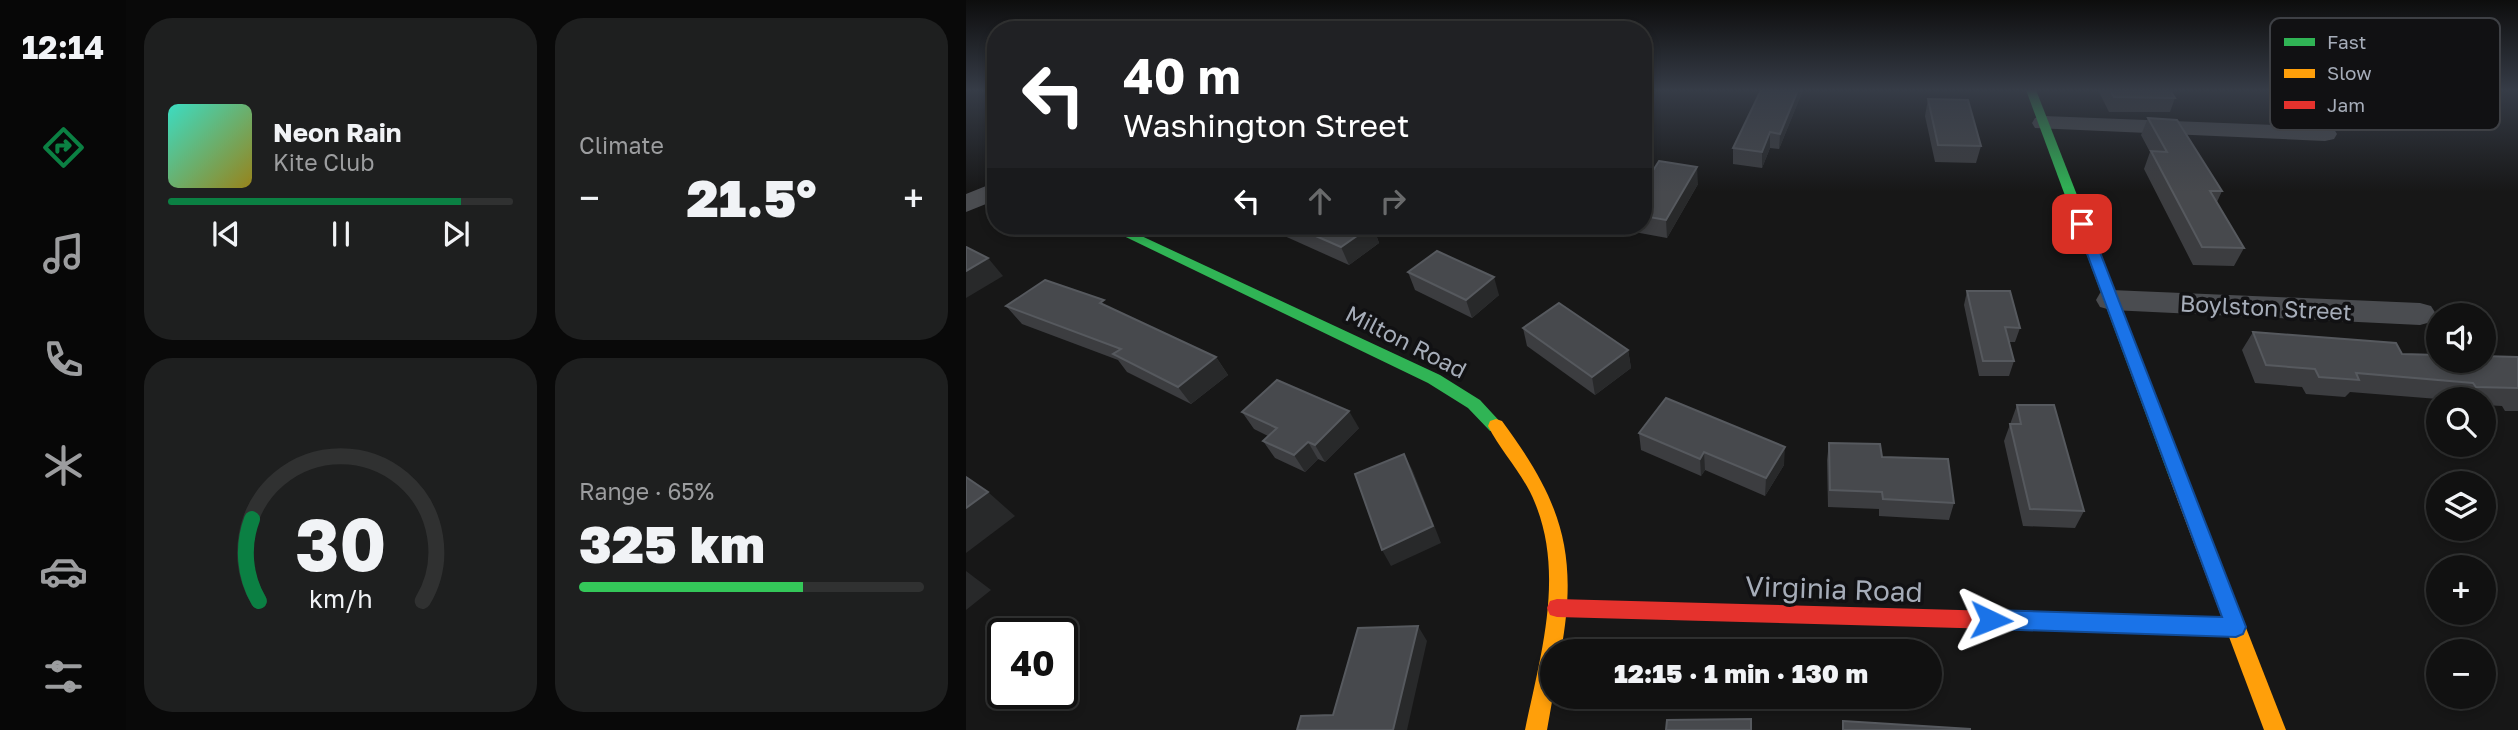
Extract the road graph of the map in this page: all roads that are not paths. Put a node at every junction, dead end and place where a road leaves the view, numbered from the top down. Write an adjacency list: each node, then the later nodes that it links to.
1 (2044, 124): 7 (street)
2 (2071, 124): 3 (street)
3 (2325, 134)
4 (987, 194): 5 (street)
5 (966, 204)
6 (1129, 235): 9 (street, Milton Road)
7 (2111, 300): 8 (street, Boylston Street); 10 (street)
8 (2420, 314)
9 (1557, 608): 10 (street, Virginia Road); 11 (street, Milton Road)
10 (2236, 627): 12 (street)
11 (1536, 730)
12 (2275, 730)

